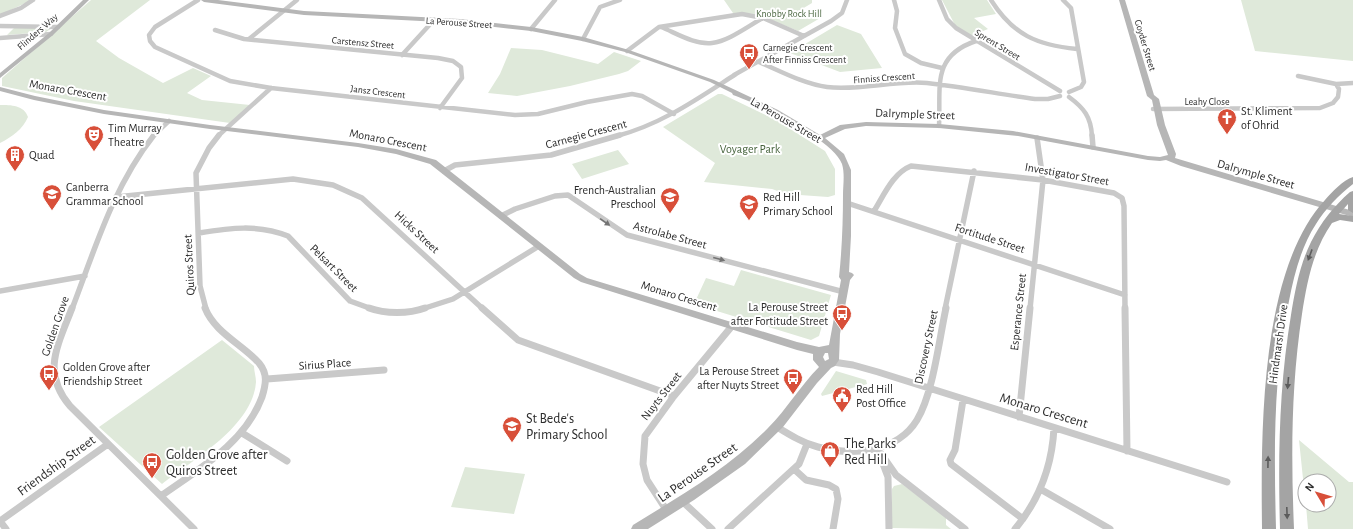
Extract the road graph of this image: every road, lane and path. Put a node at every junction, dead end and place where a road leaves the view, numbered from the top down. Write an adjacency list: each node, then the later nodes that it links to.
1 (33, 0): 15 (street)
2 (86, 0): 20 (street, Flinders Way)
3 (198, 0): 41 (street, Jansz Crescent)
4 (204, 0): 14 (street, La Perouse Street)
5 (297, 0): 14 (street)
6 (555, 0): 22 (street)
7 (620, 0): 27 (street)
8 (847, 0): 25 (street, Carnegie Crescent)
9 (894, 0): 34 (street)
10 (939, 0): 29 (street, Sprent Street)
11 (991, 0): 30 (street)
12 (1063, 0): 30 (street)
13 (1122, 0): 46 (street, Goyder Street)
14 (284, 11): 17 (street, La Perouse Street); 28 (street)
15 (0, 16)
16 (763, 18): 21 (street); 21 (street); 25 (street)
17 (434, 20): 22 (street, La Perouse Street); 32 (street)
18 (0, 26): 19 (street)
19 (13, 27): 20 (street); 26 (street)
20 (58, 27): 24 (street, Flinders Way)
21 (659, 27): 31 (street)
22 (531, 29): 27 (street, La Perouse Street)
23 (215, 30): 28 (street, Carstensz Street)
24 (51, 34): 26 (street); 35 (street, Flinders Way)
25 (804, 36): 33 (street, Carnegie Crescent)
26 (1, 38)
27 (583, 39): 31 (street, La Perouse Street)
28 (249, 40): 32 (street, Carstensz Street)
29 (976, 41): 34 (street); 43 (street, Sprent Street)
30 (1077, 49): 44 (street)
31 (627, 51): 39 (street, La Perouse Street)
32 (402, 55): 45 (street, Carstensz Street)
33 (759, 62): 39 (street, Carnegie Crescent); 40 (street, Finniss Crescent)
34 (942, 68): 40 (street)
35 (0, 76)
36 (1298, 76): 38 (street)
37 (1353, 83): 38 (street)
38 (1336, 84): 46 (street, Leahy Close)
39 (718, 85): 47 (street, Carnegie Crescent); 51 (street, La Perouse Street)
40 (941, 86): 43 (street, Finniss Crescent); 49 (street)
41 (271, 88): 45 (street, Jansz Crescent); 50 (street, Quiros Street)
42 (0, 89): 48 (street, Monaro Crescent)
43 (1060, 93): 44 (street)
44 (1069, 95): 53 (street)
45 (440, 108): 47 (street, Jansz Crescent)
46 (1156, 110): 54 (street, Goyder Street)
47 (674, 114): 55 (street, Carnegie Crescent)
48 (169, 121): 50 (street, Monaro Crescent); 61 (street, Golden Grove)
49 (939, 126): 51 (street, Dalrymple Street); 52 (street, Dalrymple Street)
50 (227, 129): 55 (street, Monaro Crescent); 59 (street, Quiros Street)
51 (819, 138): 62 (street, La Perouse Street)
52 (1037, 138): 53 (street, Dalrymple Street); 57 (street, Esperance Street)
53 (1093, 147): 54 (street, Dalrymple Street)
54 (1169, 158): 63 (street, Dalrymple Street)
55 (444, 171): 67 (street, Monaro Crescent)
56 (974, 171): 57 (street, Investigator Street); 66 (street, Investigator Street); 71 (street, Discovery Street)
57 (1043, 180): 73 (street, Esperance Street); 78 (street, Investigator Street)
58 (1353, 180): 63 (main road, Hindmarsh Drive)
59 (196, 188): 61 (street, Hicks Street); 70 (street, Quiros Street); 76 (street, Hicks Street)
60 (1352, 195): 64 (main road, Hindmarsh Drive); 65 (main road)
61 (116, 197): 74 (street, Golden Grove)
62 (847, 203): 66 (street, Fortitude Street); 77 (street, La Perouse Street)
63 (1325, 206): 64 (street, Dalrymple Street); 113 (main road, Hindmarsh Drive, one-way to 63)
64 (1337, 210): 68 (street, Dalrymple Street); 69 (main road, Hindmarsh Drive)
65 (1353, 210)
66 (874, 211): 71 (street, Fortitude Street)
67 (501, 216): 72 (street, Monaro Crescent); 77 (street, Astrolabe Street, one-way to 77)
68 (1353, 217): 69 (main road)
69 (1328, 221): 114 (main road, Hindmarsh Drive, one-way to 114)
70 (199, 233): 76 (street, Pelsart Street); 82 (street, Quiros Street)
71 (960, 240): 73 (street, Fortitude Street); 83 (street, Discovery Street)
72 (539, 246): 76 (street, Pelsart Street); 79 (street, Monaro Crescent)
73 (1034, 265): 78 (street, Fortitude Street); 86 (street, Esperance Street)
74 (85, 276): 75 (street); 90 (street, Golden Grove)
75 (0, 291)
76 (465, 292): 84 (street, Hicks Street)
77 (844, 292): 80 (street, La Perouse Street)
78 (1125, 295): 93 (street, Investigator Street)
79 (732, 326): 80 (street, Monaro Crescent); 84 (street, Nuyts Street)
80 (826, 356): 83 (street, Monaro Crescent); 87 (street, La Perouse Street)
81 (384, 370): 82 (street, Sirius Place)
82 (267, 379): 89 (street)
83 (929, 388): 85 (street, Monaro Crescent); 92 (street, Discovery Street)
84 (674, 396): 100 (street, Nuyts Street)
85 (963, 400): 86 (street, Monaro Crescent); 101 (street)
86 (1019, 417): 88 (street, Monaro Crescent)
87 (777, 427): 91 (street, Discovery Street); 99 (street, La Perouse Street)
88 (1054, 428): 93 (street, Monaro Crescent); 97 (street)
89 (242, 433): 94 (street); 98 (street)
90 (108, 444): 98 (street, Golden Grove); 102 (street, Friendship Street)
91 (807, 444): 92 (street, Discovery Street); 95 (street)
92 (877, 448): 109 (street); 110 (street)
93 (1127, 451): 96 (street, Monaro Crescent)
94 (287, 462)
95 (794, 469): 107 (street); 108 (street)
96 (1227, 482)
97 (1042, 490): 101 (street); 112 (street)
98 (161, 496): 104 (street, Golden Grove)
99 (683, 502): 100 (street, La Perouse Street); 106 (street)
100 (667, 511): 105 (street, La Perouse Street)
101 (1023, 519): 111 (street)
102 (0, 521): 103 (street)
103 (6, 529)
104 (194, 529)
105 (637, 529)
106 (712, 529)
107 (728, 529)
108 (833, 529)
109 (889, 529)
110 (965, 529)
111 (1015, 529)
112 (1110, 529)
113 (1269, 529)
114 (1287, 529)

